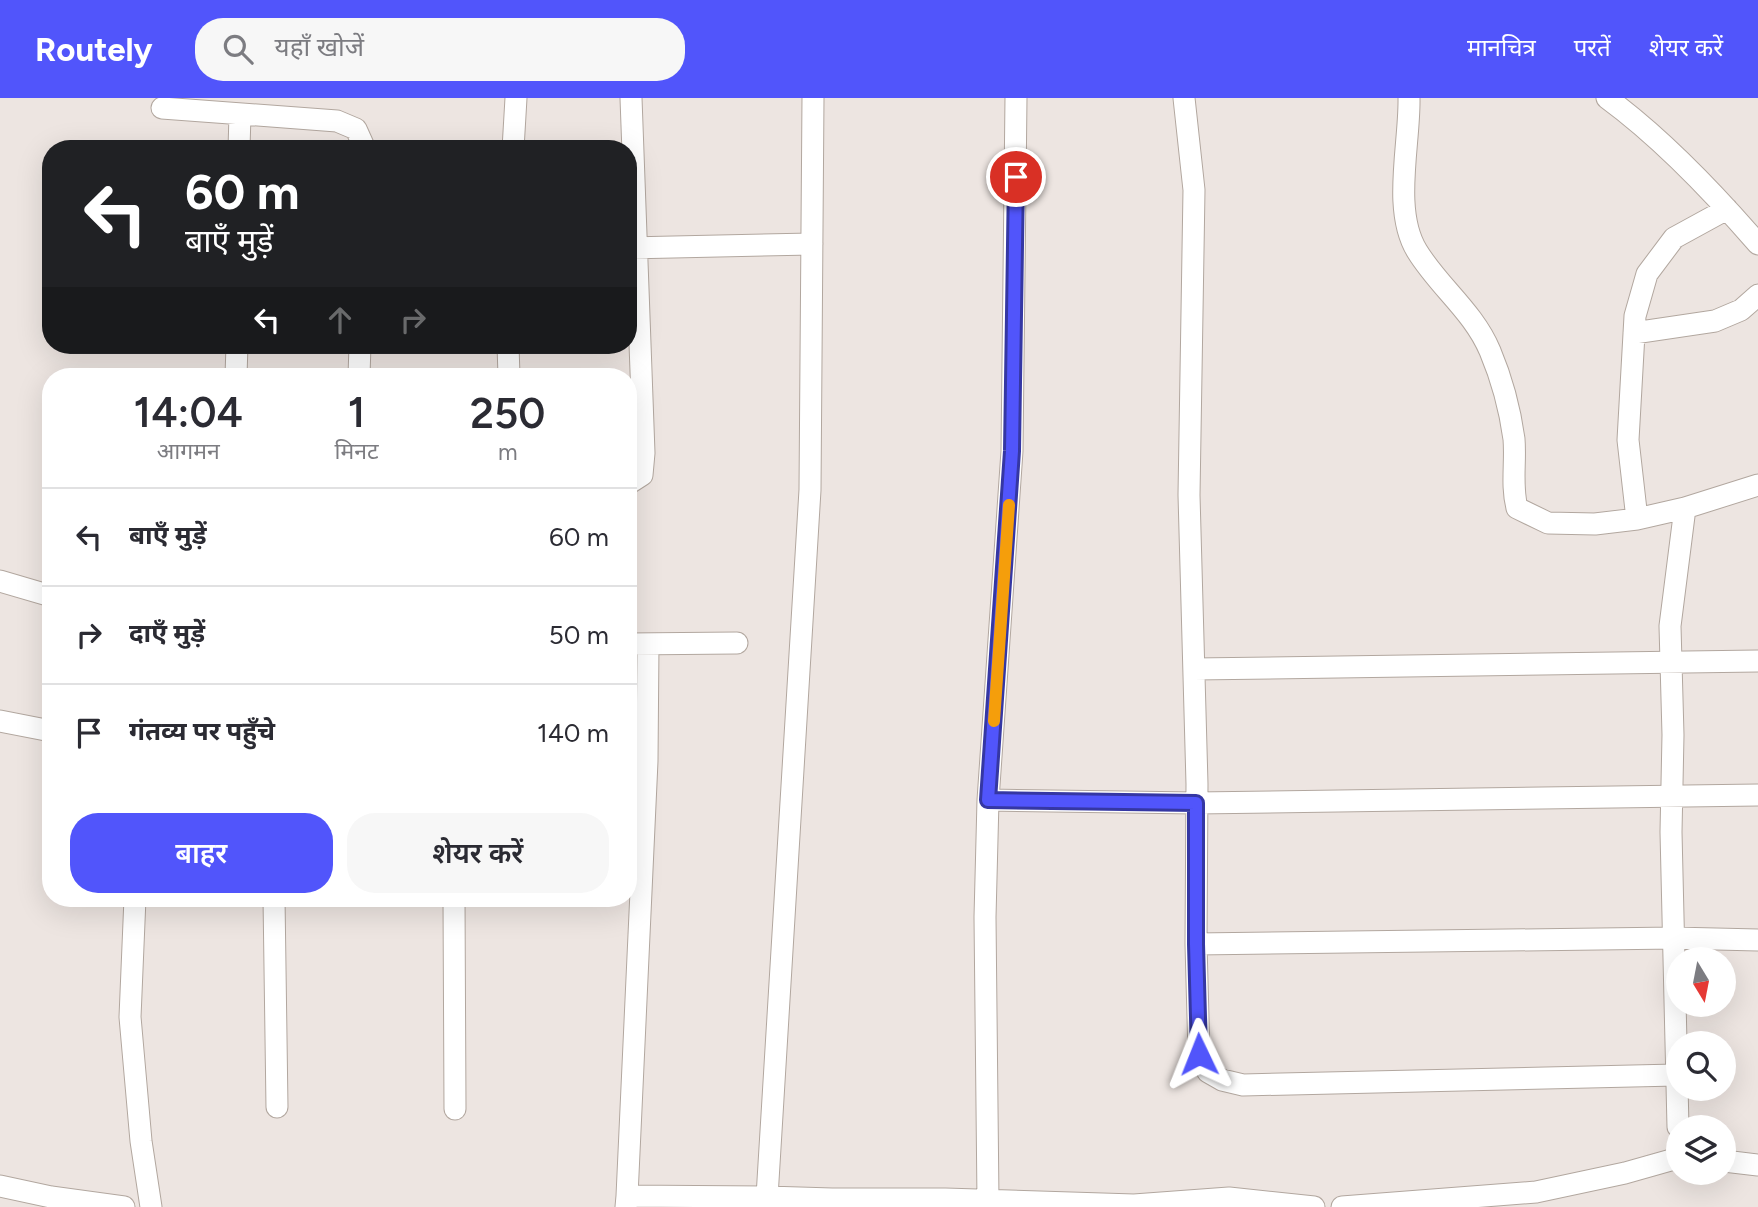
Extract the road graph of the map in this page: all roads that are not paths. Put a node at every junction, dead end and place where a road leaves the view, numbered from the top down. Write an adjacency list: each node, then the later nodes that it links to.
1 (516, 98): 12 (street)
2 (631, 98): 13 (street)
3 (813, 98): 15 (street)
4 (1016, 98): 36 (street)
5 (1184, 98): 31 (street)
6 (1409, 98): 24 (street)
7 (1607, 98): 14 (street)
8 (162, 108): 9 (street)
9 (240, 114): 10 (street); 11 (street)
10 (239, 140)
11 (361, 140)
12 (514, 140)
13 (632, 140)
14 (1727, 209): 16 (street); 20 (street)
15 (812, 244): 17 (street); 55 (street)
16 (1758, 244)
17 (637, 248)
18 (1758, 295): 20 (street)
19 (637, 323): 21 (street)
20 (1634, 333): 24 (street)
21 (637, 478)
22 (1758, 485): 23 (street)
23 (1685, 508): 24 (street); 30 (street)
24 (1637, 519)
25 (0, 581): 26 (street)
26 (42, 593)
27 (737, 643): 28 (street)
28 (638, 644): 53 (street)
29 (1758, 661): 30 (street)
30 (1671, 662): 31 (street); 34 (street)
31 (1194, 669): 37 (street)
32 (0, 721): 33 (street)
33 (42, 728)
34 (1672, 794): 35 (street); 37 (street); 41 (street)
35 (1758, 795)
36 (988, 800): 37 (street); 54 (street)
37 (1196, 803): 43 (street)
38 (135, 907): 60 (street)
39 (274, 907): 46 (street)
40 (454, 907): 47 (street)
41 (1674, 938): 42 (street); 43 (street); 44 (street)
42 (1758, 940)
43 (1196, 944): 45 (street)
44 (1675, 1031)
45 (1666, 1075)
46 (277, 1107)
47 (455, 1109)
48 (1666, 1161): 52 (street)
49 (1736, 1162): 50 (street)
50 (1758, 1165)
51 (0, 1186): 59 (street)
52 (1559, 1197): 56 (street)
53 (626, 1201): 55 (street)
54 (988, 1201): 57 (street); 58 (street)
55 (766, 1202): 57 (street)
56 (1424, 1203): 62 (street)
57 (903, 1204)
58 (1025, 1205): 61 (street)
59 (124, 1207)
60 (151, 1207)
61 (1314, 1207)
62 (1342, 1207)

